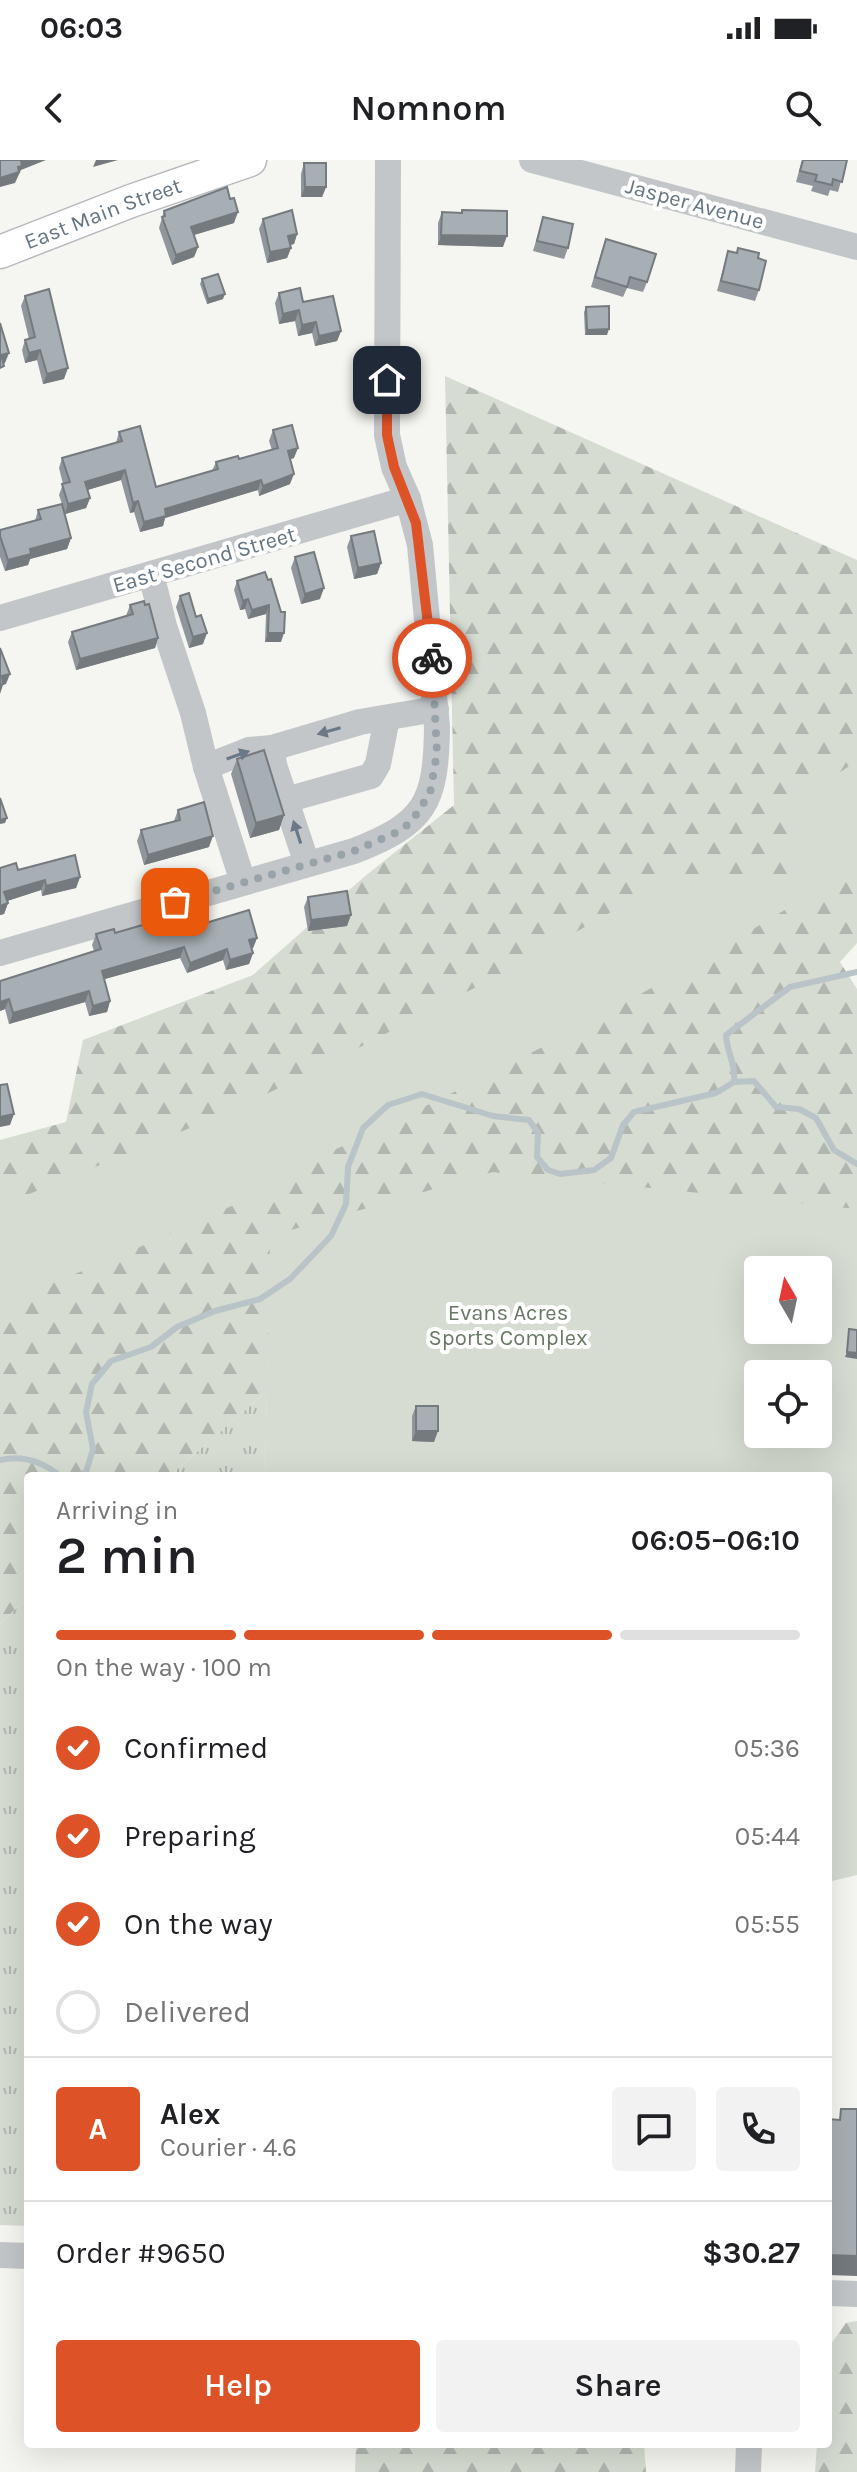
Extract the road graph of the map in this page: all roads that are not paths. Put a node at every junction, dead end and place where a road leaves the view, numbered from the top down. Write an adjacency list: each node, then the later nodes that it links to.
1 (250, 160): 5 (main road, East Main Street)
2 (388, 160): 6 (street)
3 (532, 160): 4 (street, Jasper Avenue)
4 (857, 247)
5 (0, 252)
6 (408, 499): 7 (street, East Second Street); 9 (street)
7 (151, 574): 8 (street, East Second Street); 12 (street)
8 (0, 618)
9 (436, 709): 10 (street); 14 (street)
10 (387, 718): 11 (street, one-way to 11); 13 (street)
11 (272, 748): 12 (street, one-way to 11); 13 (street)
12 (206, 767): 15 (street)
13 (286, 800): 14 (street, one-way to 13)
14 (307, 864): 15 (street)
15 (243, 882): 16 (street)
16 (0, 953)
17 (0, 2255): 18 (street)
18 (24, 2256)
19 (832, 2293): 20 (street)
20 (857, 2294)
21 (749, 2448): 22 (street)
22 (748, 2472)

